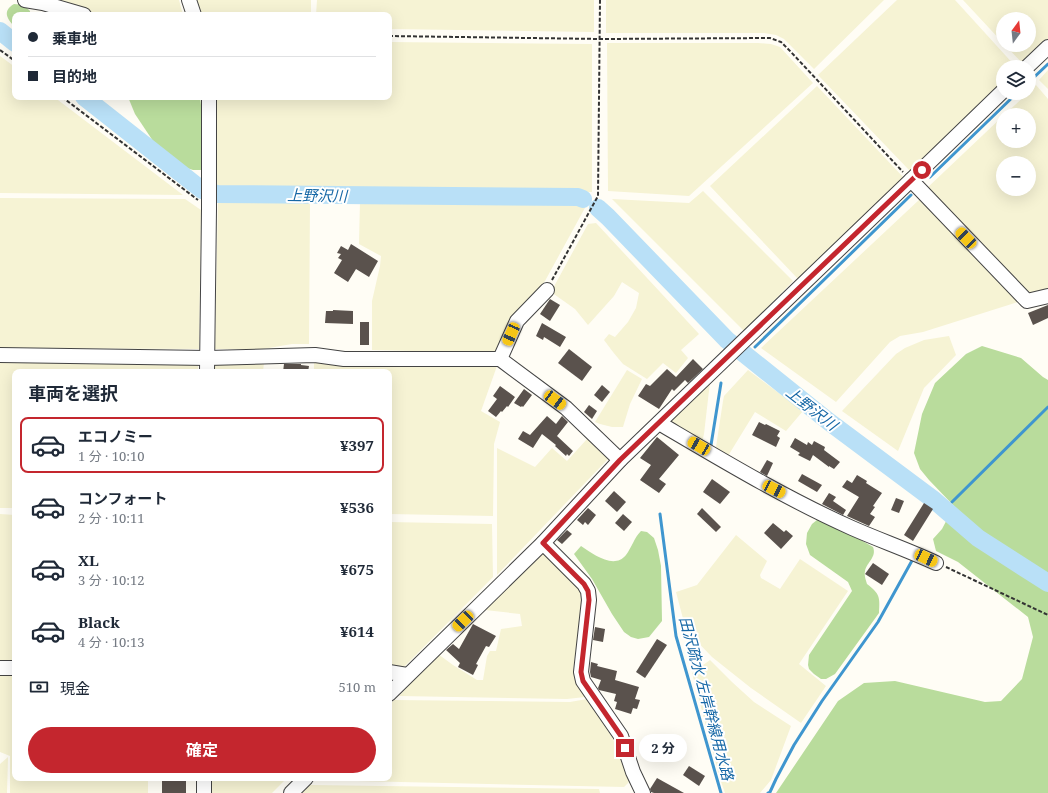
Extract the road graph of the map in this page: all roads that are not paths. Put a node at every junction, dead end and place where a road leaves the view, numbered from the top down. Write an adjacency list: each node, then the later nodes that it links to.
1 (25, 0): 3 (street)
2 (189, 0): 4 (street)
3 (74, 12)
4 (193, 12)
5 (1048, 47): 6 (street)
6 (1034, 60)
7 (996, 98): 9 (street)
8 (209, 100): 14 (street)
9 (911, 180): 11 (street); 15 (street)
10 (547, 290): 13 (street)
11 (1048, 296)
12 (0, 355): 14 (street)
13 (500, 359): 14 (street); 16 (street)
14 (208, 365)
15 (659, 423): 16 (street); 18 (street)
16 (620, 460): 17 (street)
17 (543, 543): 22 (street); 28 (street)
18 (936, 563)
19 (0, 668): 20 (street)
20 (12, 668)
21 (392, 672): 22 (street)
22 (407, 675): 23 (street)
23 (392, 691)
24 (204, 781): 26 (street)
25 (303, 781): 27 (street)
26 (204, 793)
27 (291, 793)
28 (643, 793)

